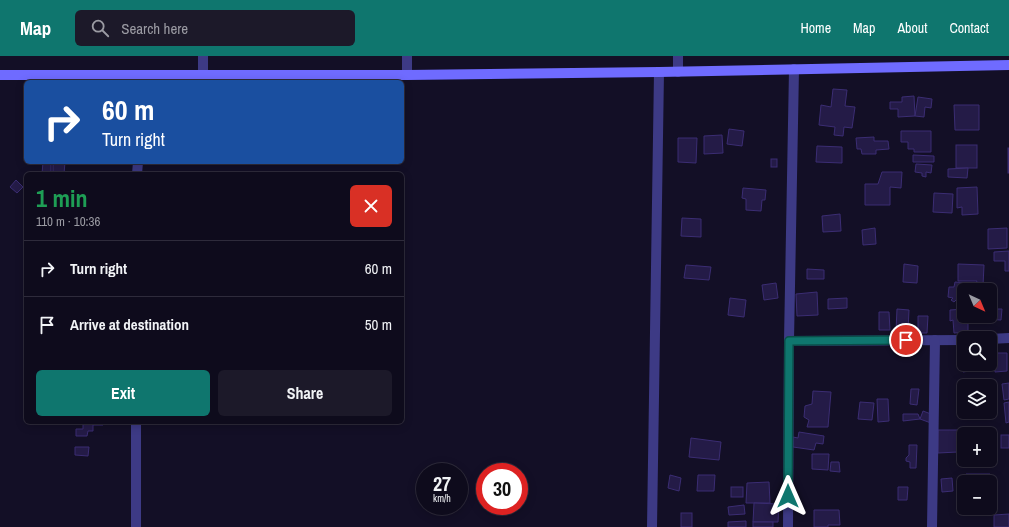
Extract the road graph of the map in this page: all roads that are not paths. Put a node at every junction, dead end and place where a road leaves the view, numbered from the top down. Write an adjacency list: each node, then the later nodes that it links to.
1 (203, 56): 9 (street)
2 (408, 56): 10 (street)
3 (678, 56): 7 (street)
4 (1009, 64): 5 (main road)
5 (794, 69): 7 (main road); 16 (street)
6 (659, 72): 7 (main road); 10 (main road); 19 (street)
7 (678, 72)
8 (0, 75): 11 (main road)
9 (203, 75): 10 (main road); 11 (main road)
10 (407, 75)
11 (138, 79)
12 (1009, 338): 13 (street)
13 (997, 339)
14 (935, 340): 15 (street); 16 (street); 21 (street)
15 (957, 340)
16 (789, 341): 20 (street)
17 (136, 424): 18 (street)
18 (136, 527)
19 (652, 527)
20 (788, 527)
21 (932, 527)

